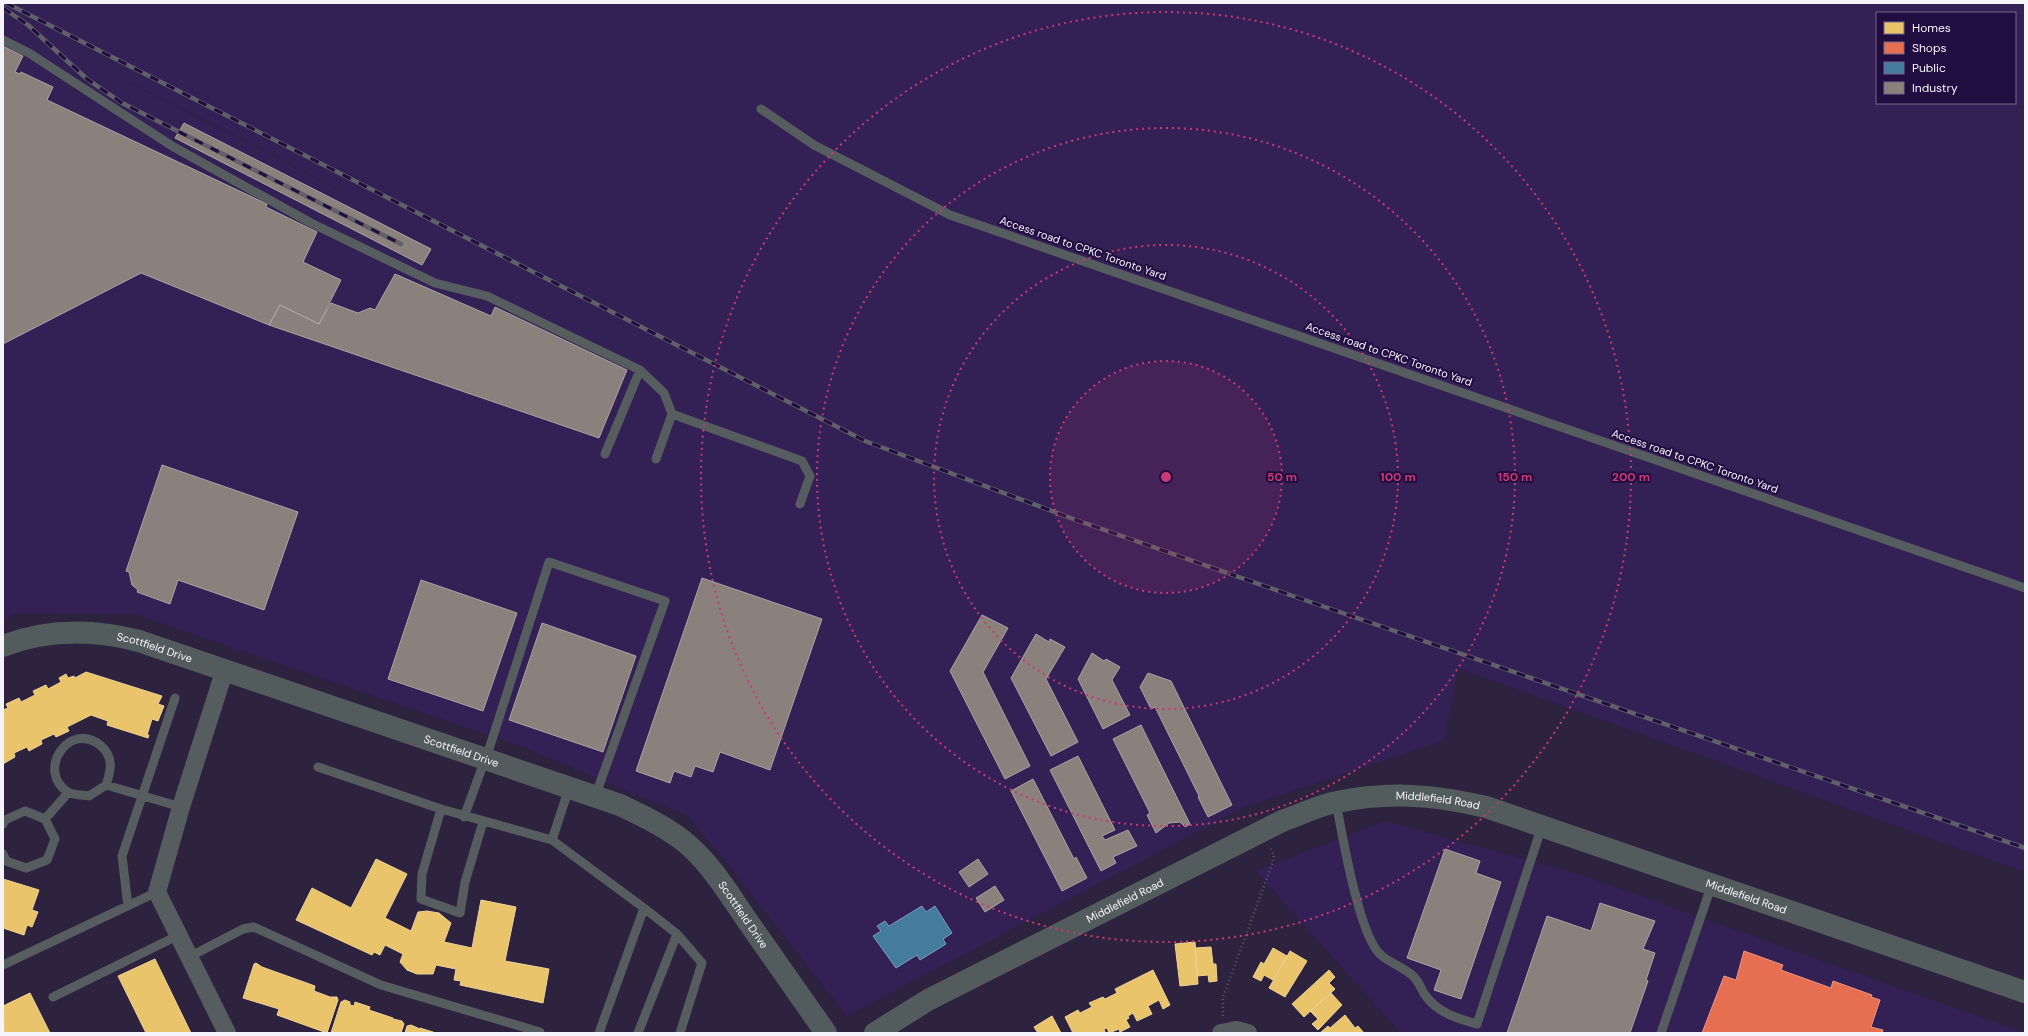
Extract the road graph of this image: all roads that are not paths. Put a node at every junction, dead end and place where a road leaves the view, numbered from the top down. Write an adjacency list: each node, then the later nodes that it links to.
1 (3, 40): 3 (lane)
2 (761, 109): 8 (lane, Access road to CPKC Toronto Yard)
3 (640, 370): 4 (lane); 5 (lane)
4 (672, 414): 6 (lane); 7 (lane)
5 (605, 454)
6 (656, 460)
7 (800, 504)
8 (2025, 588)
9 (3, 646): 10 (main road, Scottfield Drive)
10 (225, 669): 12 (main road, Scottfield Drive); 20 (street)
11 (175, 698): 17 (lane)
12 (485, 760): 15 (main road, Scottfield Drive); 18 (lane); 22 (lane)
13 (318, 767): 21 (lane)
14 (106, 785): 16 (lane); 16 (lane); 17 (lane)
15 (569, 788): 18 (main road, Scottfield Drive); 27 (lane)
16 (68, 793): 23 (lane)
17 (142, 796): 20 (lane); 31 (lane)
18 (595, 797): 44 (main road, Scottfield Drive)
19 (1336, 802): 26 (main road, Middlefield Road); 26 (lane); 45 (main road, Middlefield Road)
20 (181, 807): 30 (street)
21 (441, 809): 22 (lane); 24 (lane)
22 (464, 816): 24 (lane)
23 (46, 819): 25 (lane); 28 (lane)
24 (483, 822): 27 (lane)
25 (3, 824)
26 (1542, 826): 29 (main road, Middlefield Road)
27 (552, 840): 32 (lane)
28 (3, 854)
29 (1712, 884): 37 (main road, Middlefield Road); 48 (lane)
30 (158, 892): 31 (lane); 34 (street)
31 (128, 906): 36 (lane)
32 (644, 908): 33 (lane); 41 (lane)
33 (677, 934): 42 (lane); 43 (lane)
34 (179, 935): 35 (street); 38 (lane)
35 (189, 957): 39 (lane); 40 (street)
36 (3, 965)
37 (2025, 992)
38 (53, 997)
39 (540, 1032)
40 (227, 1033)
41 (599, 1033)
42 (638, 1033)
43 (680, 1033)
44 (826, 1033)
45 (875, 1033)
46 (1221, 1033): 47 (street)
47 (1248, 1033)
48 (1662, 1033)

